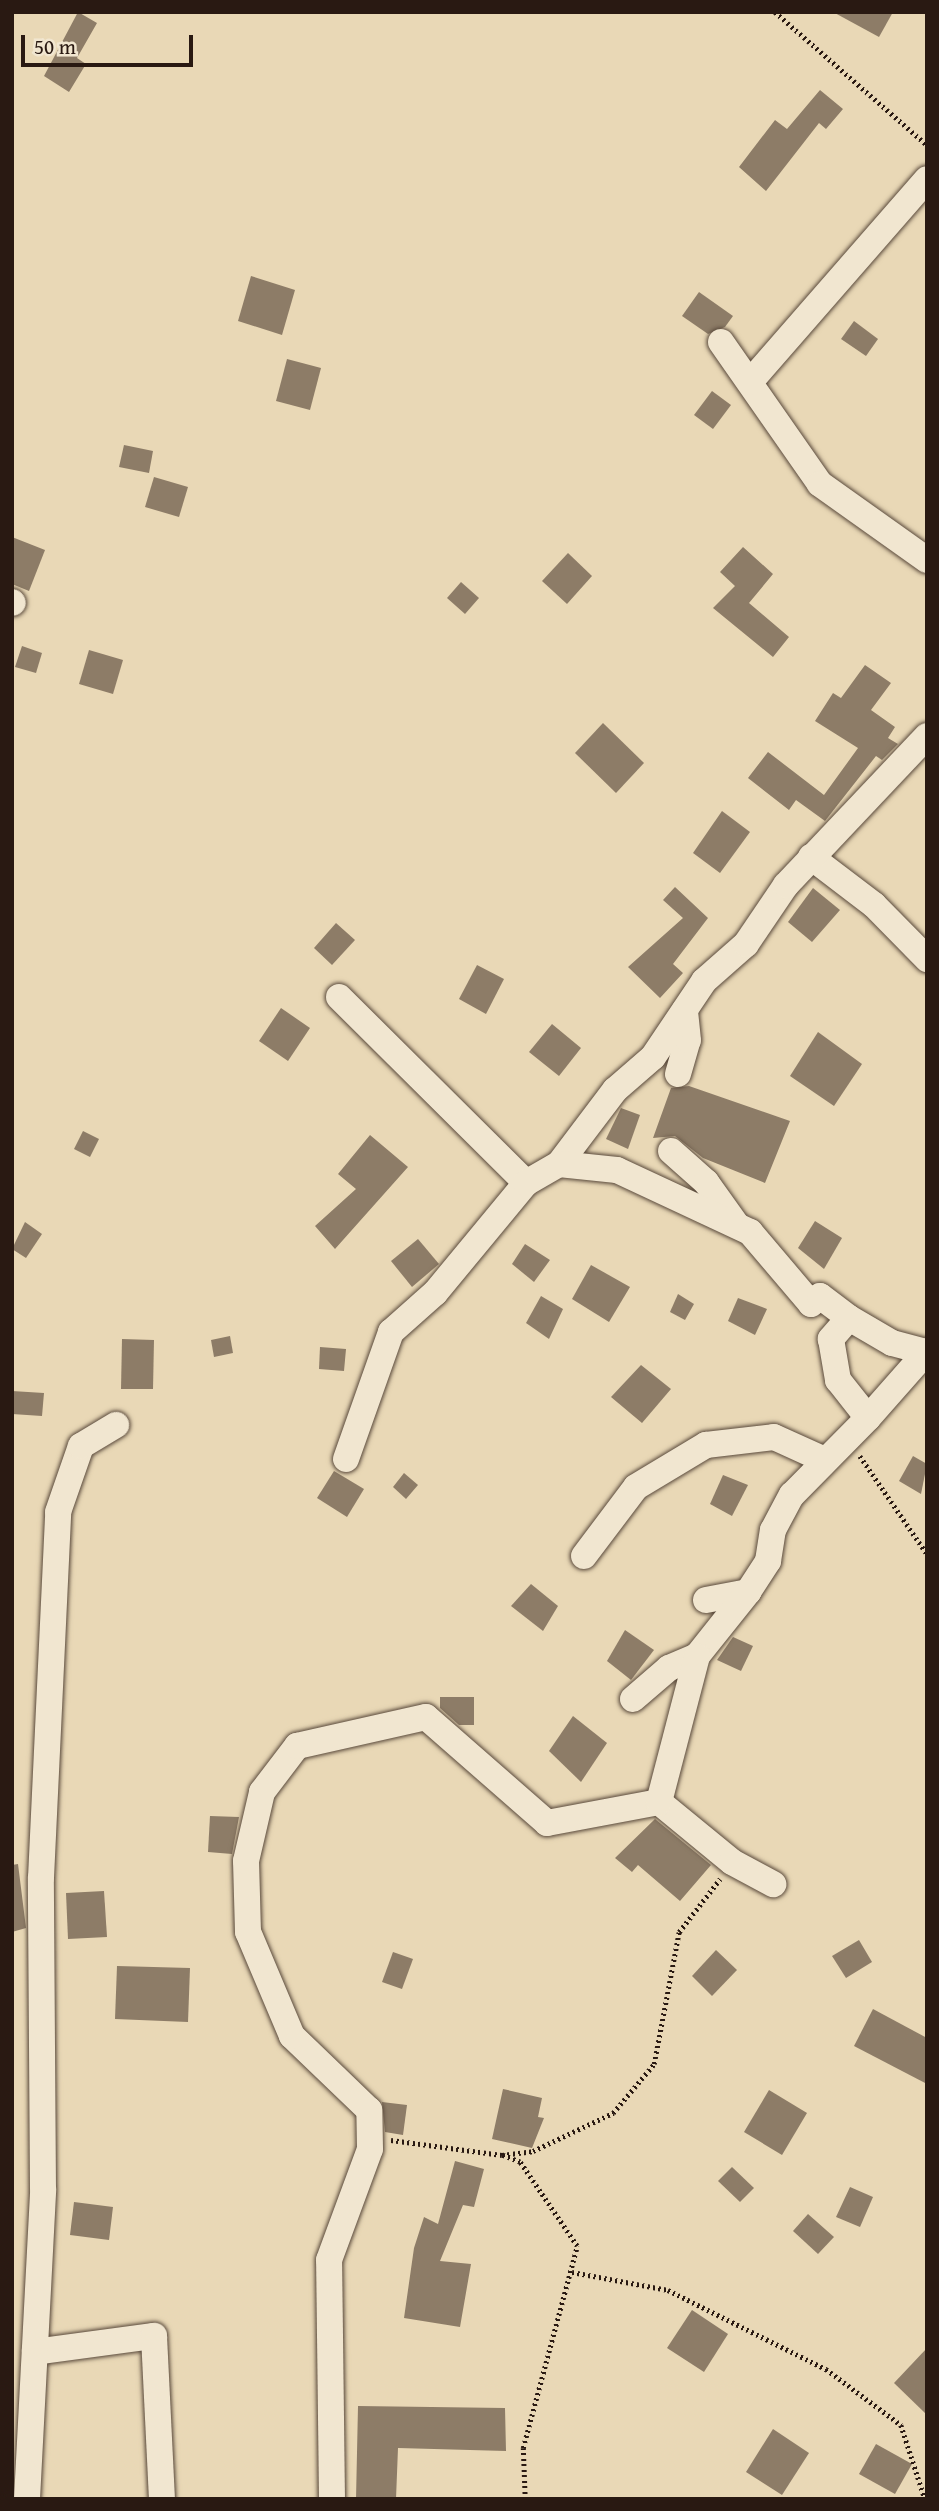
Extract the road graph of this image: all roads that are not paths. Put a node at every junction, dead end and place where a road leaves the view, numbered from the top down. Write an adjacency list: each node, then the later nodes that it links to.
1 (927, 179): 3 (street)
2 (721, 342): 3 (street)
3 (750, 382): 4 (street)
4 (927, 560)
5 (927, 736): 6 (street)
6 (811, 857): 7 (street); 9 (street)
7 (927, 959)
8 (339, 997): 13 (street)
9 (685, 1010): 10 (street); 12 (street)
10 (678, 1074)
11 (671, 1151): 14 (street)
12 (559, 1164): 13 (street); 14 (street)
13 (526, 1183): 19 (street)
14 (737, 1225): 15 (street)
15 (849, 1318): 16 (street); 17 (street)
16 (926, 1352): 17 (street)
17 (868, 1418): 20 (street)
18 (116, 1425): 28 (street)
19 (346, 1459)
20 (824, 1460): 21 (street); 22 (street)
21 (584, 1556)
22 (748, 1592): 23 (street); 24 (street)
23 (706, 1600)
24 (697, 1656): 25 (street); 26 (street)
25 (633, 1699)
26 (659, 1802): 27 (street); 31 (street)
27 (773, 1884)
28 (35, 2352): 29 (street); 30 (street)
29 (27, 2499)
30 (162, 2499)
31 (332, 2499)

